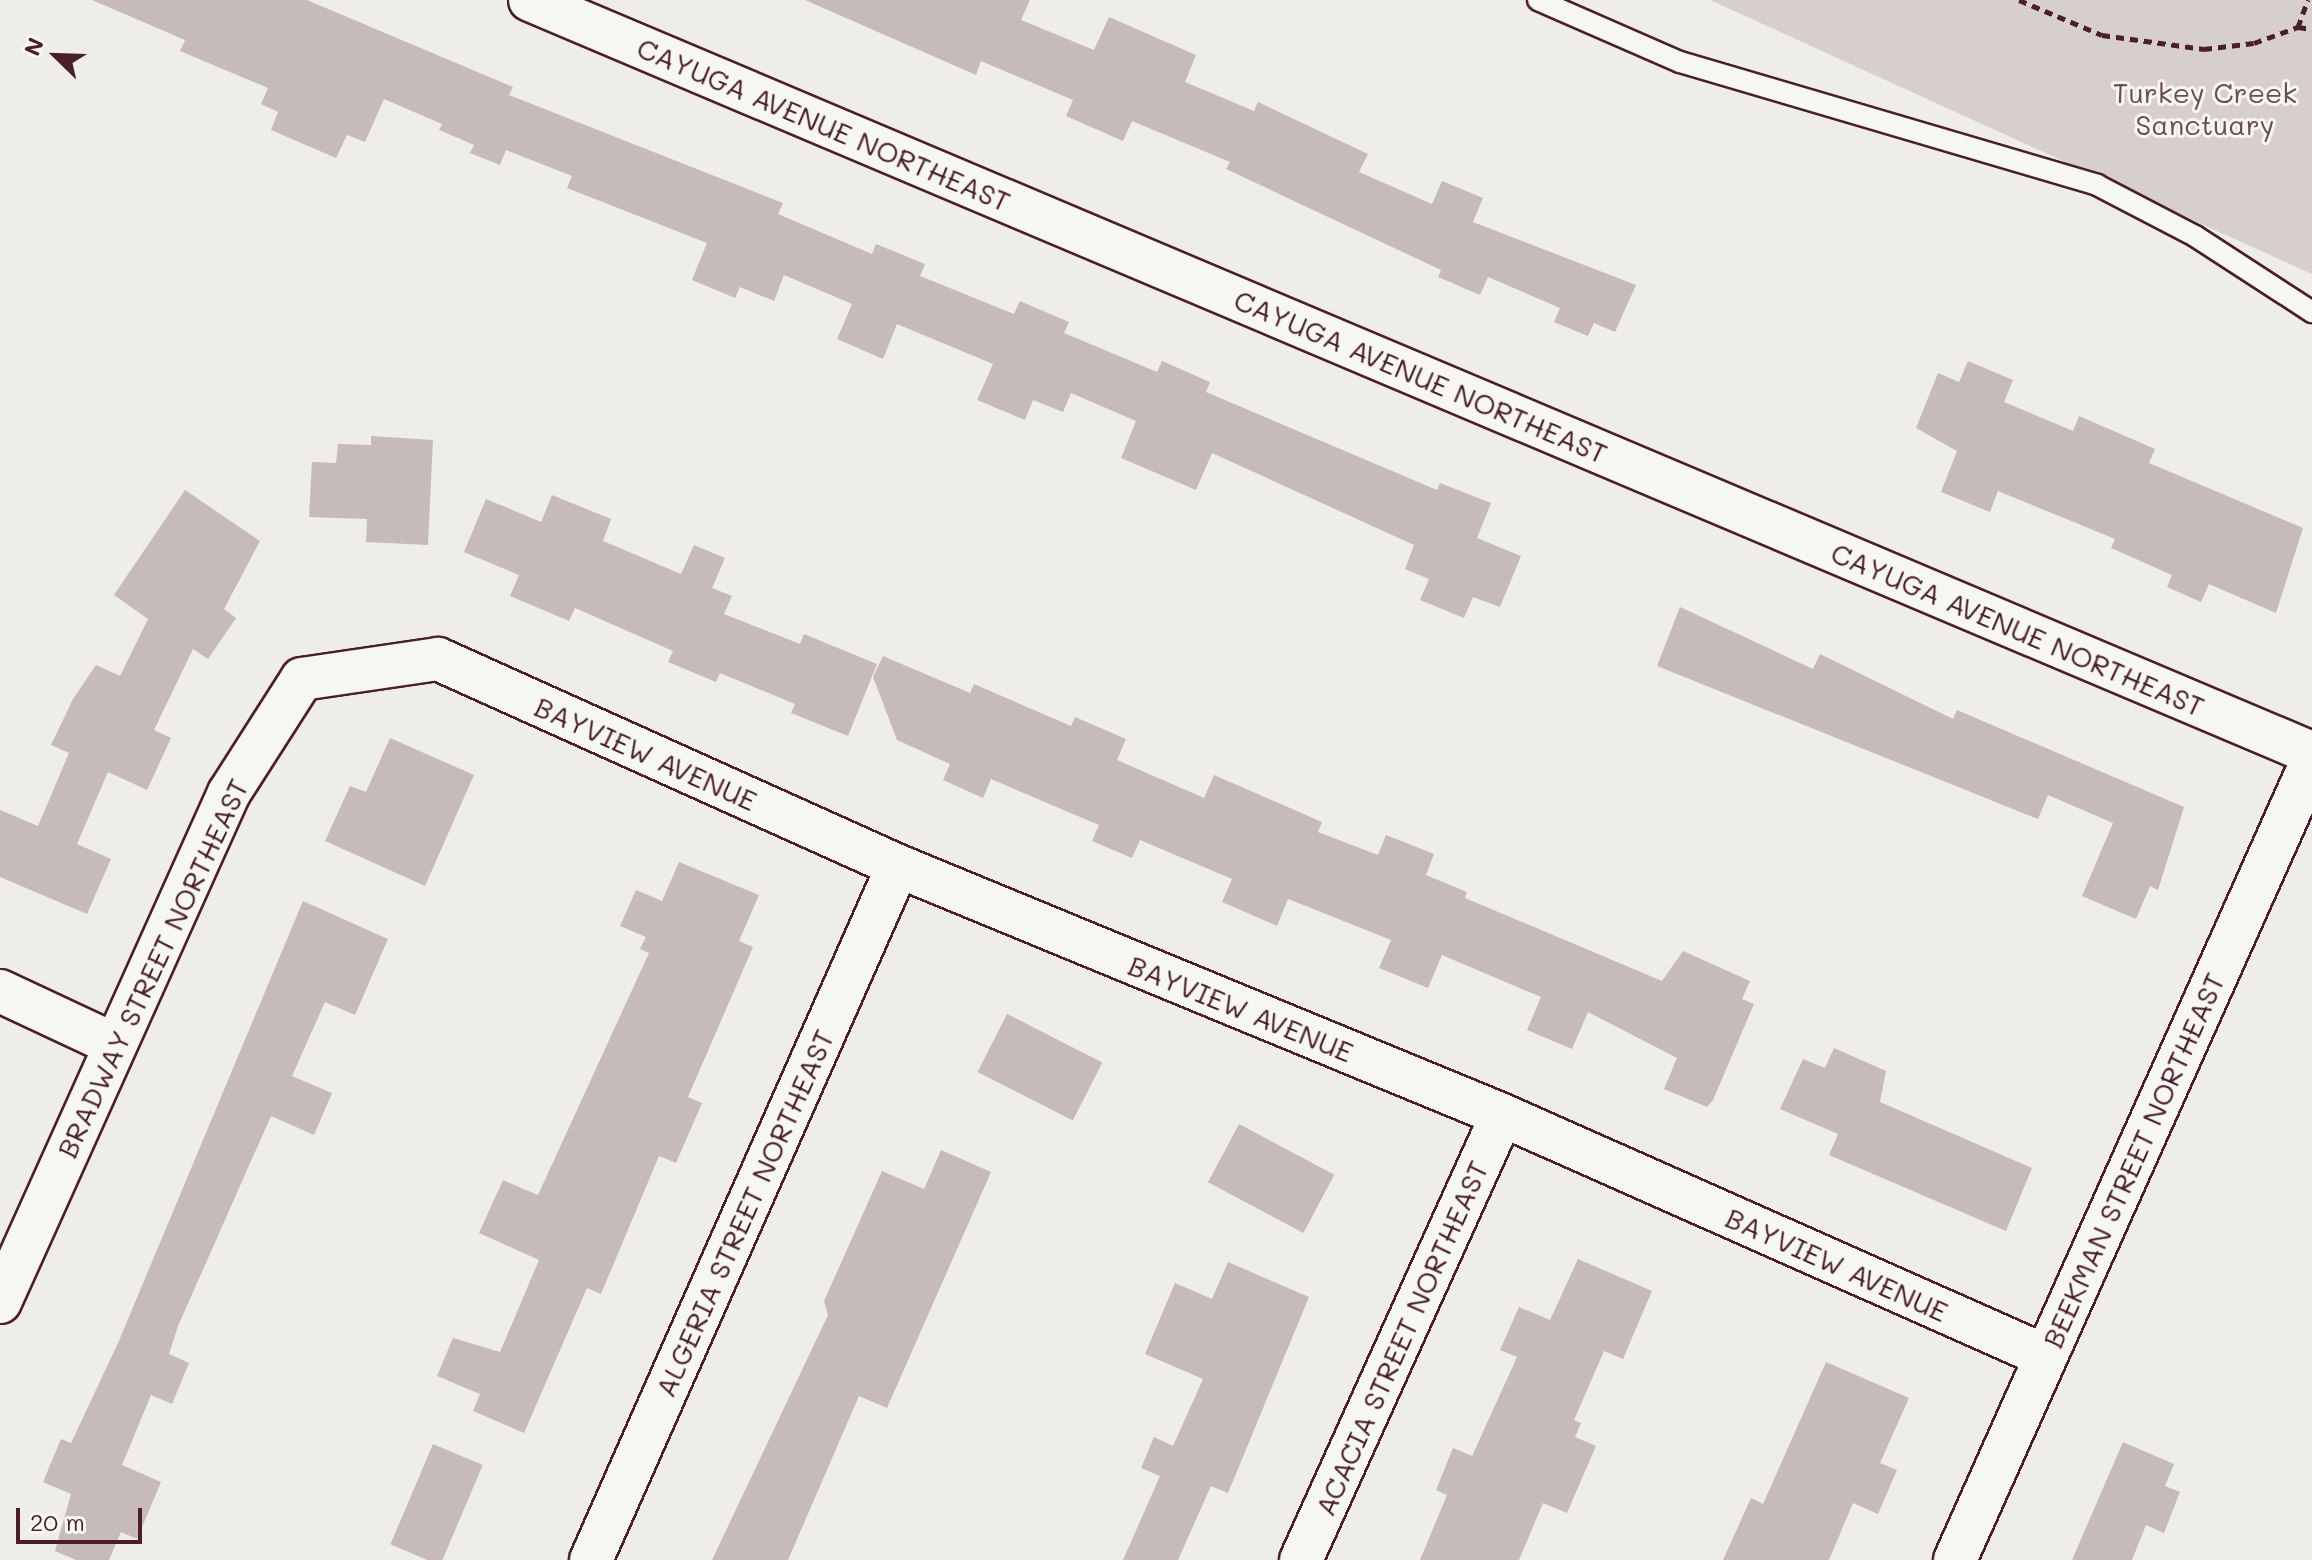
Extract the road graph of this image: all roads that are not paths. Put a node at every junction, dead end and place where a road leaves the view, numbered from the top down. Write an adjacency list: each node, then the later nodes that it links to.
1 (530, 0): 5 (street, CAYUGA AVENUE NORTHEAST)
2 (1538, 0): 3 (lane)
3 (2312, 312)
4 (438, 659): 7 (street, BAYVIEW AVENUE); 9 (street, BRADWAY STREET NORTHEAST)
5 (2312, 753)
6 (2312, 761): 12 (street, BEEKMAN STREET NORTHEAST)
7 (898, 866): 10 (street, BAYVIEW AVENUE); 13 (street, ALGERIA STREET NORTHEAST)
8 (0, 991): 9 (street)
9 (113, 1044): 11 (street, BRADWAY STREET NORTHEAST)
10 (1502, 1115): 12 (street, BAYVIEW AVENUE); 14 (street, ACACIA STREET NORTHEAST)
11 (0, 1302)
12 (2045, 1356): 15 (street, BEEKMAN STREET NORTHEAST)
13 (591, 1560)
14 (1301, 1560)
15 (1955, 1560)

